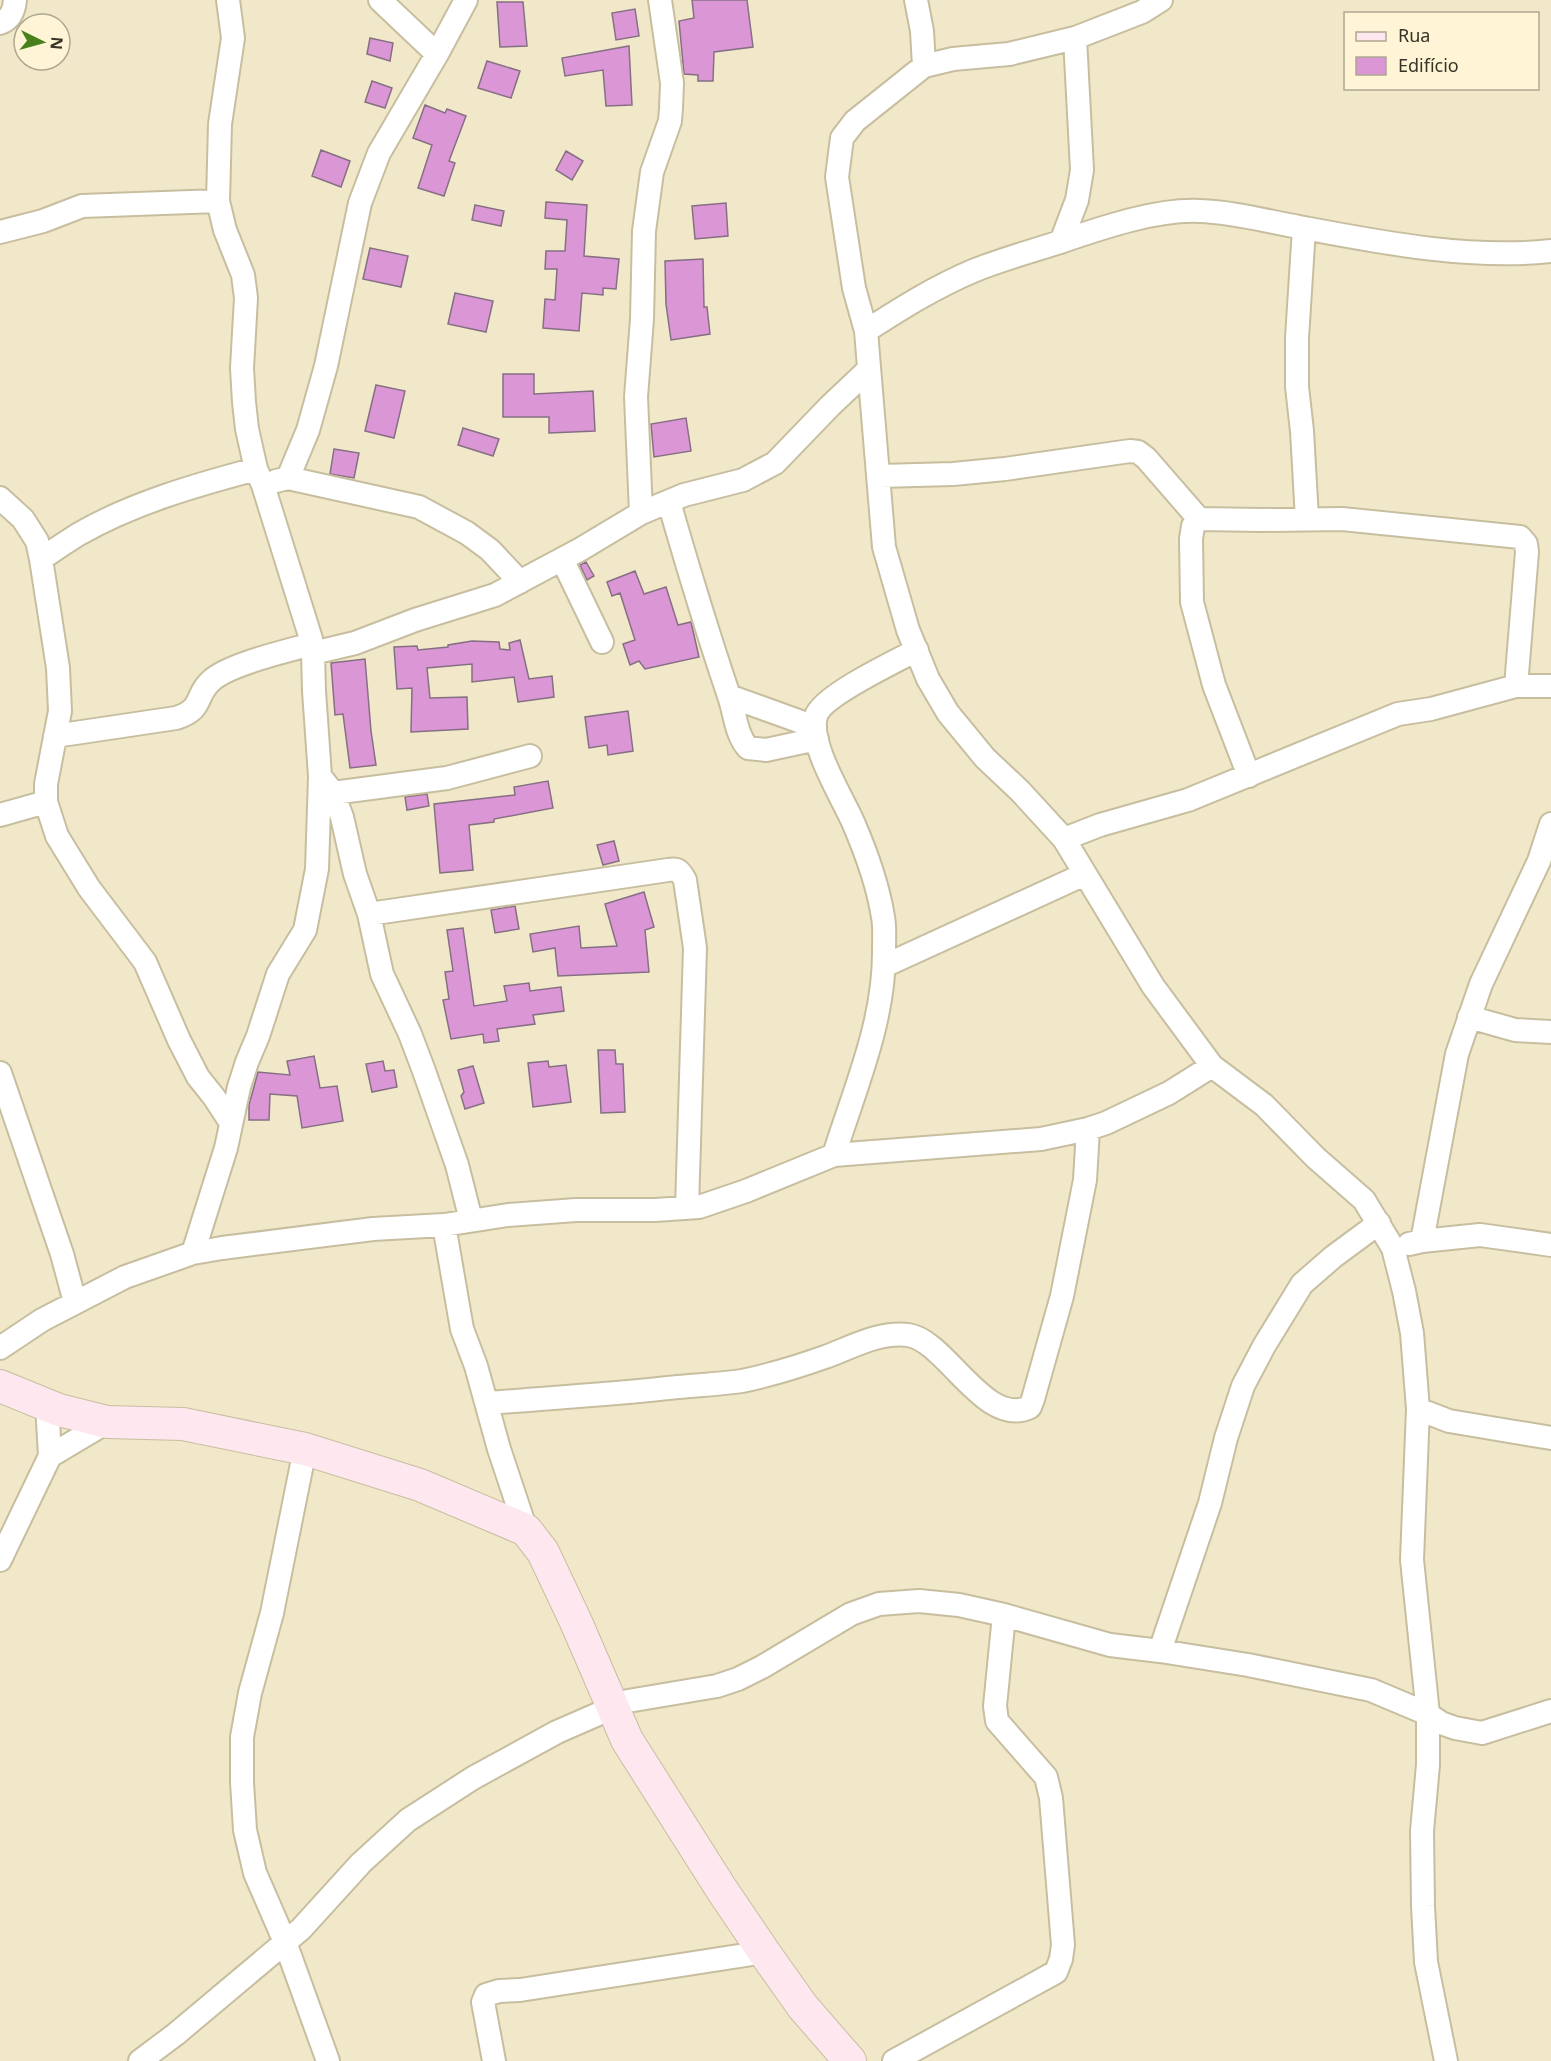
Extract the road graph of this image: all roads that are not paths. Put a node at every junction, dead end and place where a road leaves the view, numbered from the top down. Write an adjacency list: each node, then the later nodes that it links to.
1 (15, 0): 8 (street)
2 (228, 0): 12 (street)
3 (380, 0): 10 (street)
4 (466, 0): 10 (street)
5 (660, 0): 24 (street)
6 (916, 0): 11 (street)
7 (1148, 4): 9 (street)
8 (0, 23)
9 (1075, 38): 11 (street); 15 (street)
10 (437, 54): 21 (street)
11 (924, 66): 17 (street)
12 (218, 201): 14 (street); 19 (street)
13 (1304, 228): 15 (street); 16 (street); 26 (street)
14 (0, 232)
15 (1061, 242): 17 (street)
16 (1551, 251)
17 (866, 331): 18 (street)
18 (868, 370): 20 (street); 23 (street)
19 (260, 477): 21 (street); 27 (street); 31 (street)
20 (879, 477): 25 (street); 32 (street)
21 (288, 478): 29 (street)
22 (0, 498): 27 (street)
23 (669, 502): 24 (street); 35 (street)
24 (641, 513): 28 (street)
25 (1199, 519): 26 (street); 39 (street)
26 (1307, 519): 33 (street)
27 (41, 559): 37 (street)
28 (562, 559): 29 (street); 30 (street)
29 (520, 582): 31 (street)
30 (602, 642)
31 (313, 648): 37 (street); 40 (street)
32 (917, 650): 36 (street); 46 (street)
33 (1516, 686): 34 (street); 39 (street)
34 (1551, 686)
35 (729, 696): 36 (street); 36 (street)
36 (816, 733): 49 (street)
37 (55, 736): 41 (street)
38 (530, 756): 40 (street)
39 (1249, 776): 46 (street)
40 (327, 785): 43 (street); 44 (street)
41 (46, 802): 42 (street); 54 (street)
42 (0, 815)
43 (342, 817): 44 (street); 48 (street)
44 (319, 822): 54 (street)
45 (1551, 824): 50 (street)
46 (1064, 839): 47 (street)
47 (1085, 874): 49 (street); 52 (street)
48 (369, 914): 57 (street); 58 (street)
49 (884, 966): 56 (street)
50 (1469, 1017): 51 (street); 61 (street)
51 (1551, 1032)
52 (1212, 1066): 55 (street); 59 (street)
53 (0, 1073): 65 (street)
54 (231, 1123): 64 (street)
55 (1088, 1129): 56 (street); 68 (street)
56 (834, 1155): 57 (street)
57 (687, 1208): 58 (street)
58 (471, 1220): 60 (street)
59 (1379, 1223): 63 (street); 78 (street)
60 (444, 1225): 64 (street); 68 (street)
61 (1422, 1241): 62 (street); 63 (street)
62 (1551, 1245)
63 (1393, 1248): 70 (street)
64 (193, 1253): 65 (street)
65 (75, 1302): 66 (street)
66 (0, 1348)
67 (0, 1386): 69 (street)
68 (488, 1403): 75 (street)
69 (47, 1404): 71 (street); 74 (street)
70 (1418, 1409): 72 (street); 81 (street)
71 (107, 1422): 73 (street); 74 (street)
72 (1551, 1438)
73 (305, 1449): 75 (street); 82 (street)
74 (50, 1456): 76 (street)
75 (526, 1530): 79 (street)
76 (0, 1560)
77 (1004, 1615): 78 (street); 79 (street); 88 (street)
78 (1160, 1651): 81 (street)
79 (612, 1707): 82 (street); 83 (street)
80 (1551, 1711): 81 (street)
81 (1428, 1714): 89 (street)
82 (285, 1942): 84 (street); 85 (street)
83 (764, 1952): 86 (street); 87 (street)
84 (140, 2061)
85 (328, 2061)
86 (494, 2061)
87 (850, 2061)
88 (894, 2061)
89 (1446, 2061)

